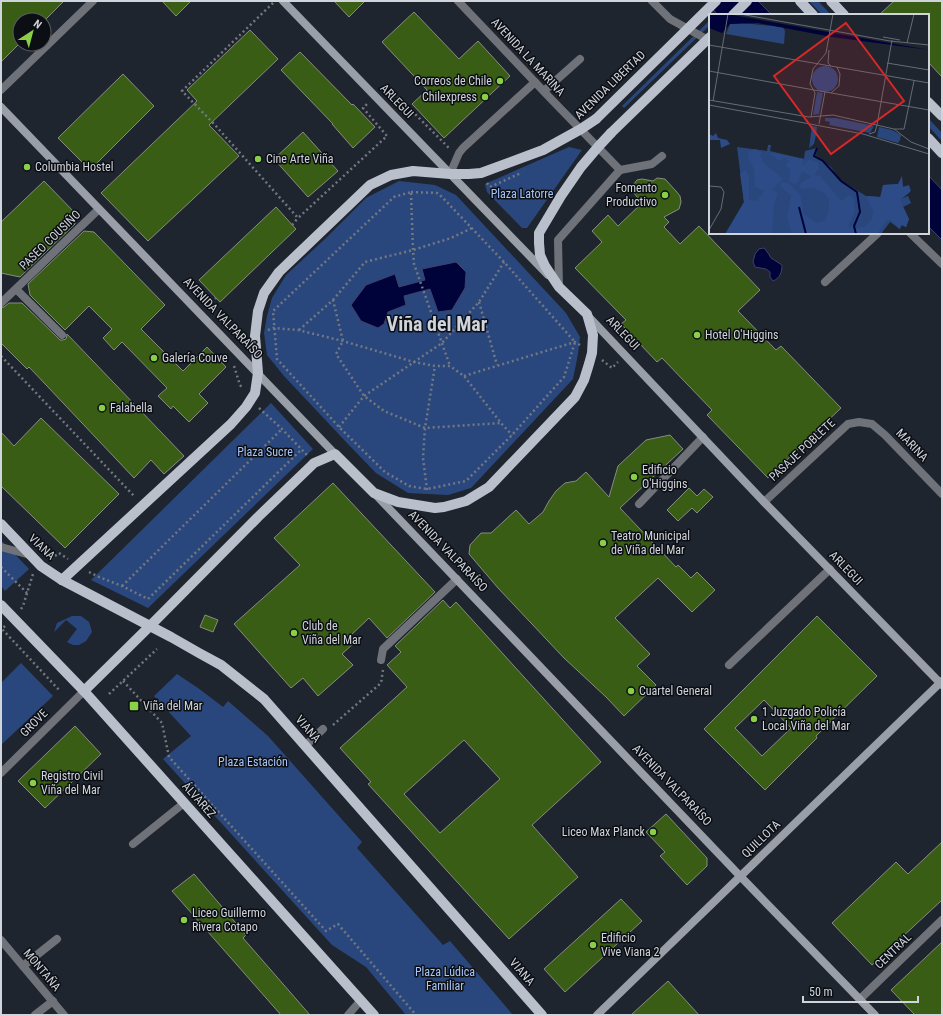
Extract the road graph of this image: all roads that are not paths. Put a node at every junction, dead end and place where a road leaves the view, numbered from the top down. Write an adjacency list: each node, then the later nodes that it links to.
1 (93, 1): 16 (street)
2 (282, 1): 27 (main road, ARLEGUI)
3 (458, 1): 15 (street, AVENIDA LA MARINA)
4 (652, 1): 13 (street)
5 (716, 1): 21 (main road, AVENIDA LIBERTAD, bridge)
6 (748, 1): 9 (main road)
7 (800, 1): 10 (main road)
8 (831, 1): 11 (main road)
9 (734, 14)
10 (812, 14)
11 (843, 14)
12 (709, 38): 23 (main road, bridge)
13 (709, 40)
14 (580, 59): 17 (street)
15 (535, 82): 17 (street, AVENIDA LA MARINA); 27 (street)
16 (1, 90)
17 (544, 91): 21 (street, AVENIDA LA MARINA)
18 (929, 103): 20 (main road)
19 (1, 107): 28 (main road, AVENIDA VALPARAÍSO)
20 (942, 116)
21 (581, 129): 23 (street, AVENIDA LIBERTAD); 27 (main road)
22 (929, 139): 24 (main road)
23 (598, 147): 26 (street, AVENIDA LIBERTAD); 33 (main road)
24 (942, 153)
25 (662, 156): 26 (street)
26 (620, 170): 33 (street)
27 (450, 174): 33 (main road, ARLEGUI); 38 (main road)
28 (99, 209): 34 (street, PASEO COUSIÑO); 38 (main road, AVENIDA VALPARAÍSO)
29 (877, 234): 32 (street)
30 (911, 234): 31 (street)
31 (942, 264)
32 (825, 282)
33 (559, 287): 36 (main road, ARLEGUI)
34 (16, 289): 35 (street, PASEO COUSIÑO); 37 (street)
35 (1, 303)
36 (587, 314): 40 (main road, ARLEGUI); 42 (main road)
37 (62, 335)
38 (258, 373): 41 (main road, AVENIDA VALPARAÍSO); 51 (main road)
39 (859, 422): 43 (street, MARINA); 44 (street, PASAJE POBLETE)
40 (703, 437): 44 (main road, ARLEGUI); 45 (street)
41 (335, 454): 42 (main road, AVENIDA VALPARAÍSO); 53 (main road)
42 (374, 492): 50 (main road, AVENIDA VALPARAÍSO)
43 (942, 494)
44 (764, 502): 49 (main road, ARLEGUI)
45 (639, 504)
46 (1, 524): 48 (main road, VIANA)
47 (1, 547): 48 (street)
48 (31, 555): 51 (main road, VIANA)
49 (830, 569): 55 (street); 56 (main road, ARLEGUI)
50 (457, 579): 54 (street); 63 (main road, AVENIDA VALPARAÍSO)
51 (62, 580): 53 (main road, VIANA)
52 (1, 605): 57 (main road, ÁLVAREZ)
53 (150, 626): 57 (main road); 59 (main road, VIANA)
54 (381, 660)
55 (729, 665)
56 (941, 683): 63 (main road, QUILLOTA)
57 (84, 691): 60 (street, GROVE); 61 (main road, ÁLVAREZ)
58 (323, 729): 59 (street)
59 (305, 746): 75 (main road, VIANA)
60 (1, 773)
61 (184, 803): 62 (street); 69 (main road, ÁLVAREZ)
62 (133, 844)
63 (740, 876): 68 (main road, AVENIDA VALPARAÍSO); 76 (main road, QUILLOTA)
64 (942, 920): 68 (street, CENTRAL)
65 (58, 939): 67 (street)
66 (1, 940): 67 (street, MONTAÑA)
67 (23, 966): 70 (street, MONTAÑA)
68 (860, 999): 77 (main road, AVENIDA VALPARAÍSO)
69 (361, 1000): 73 (street); 74 (main road, ÁLVAREZ)
70 (53, 1001): 71 (street); 72 (street, MONTAÑA)
71 (35, 1015)
72 (64, 1015)
73 (348, 1015)
74 (374, 1015)
75 (542, 1015)
76 (597, 1015)
77 (875, 1015)

